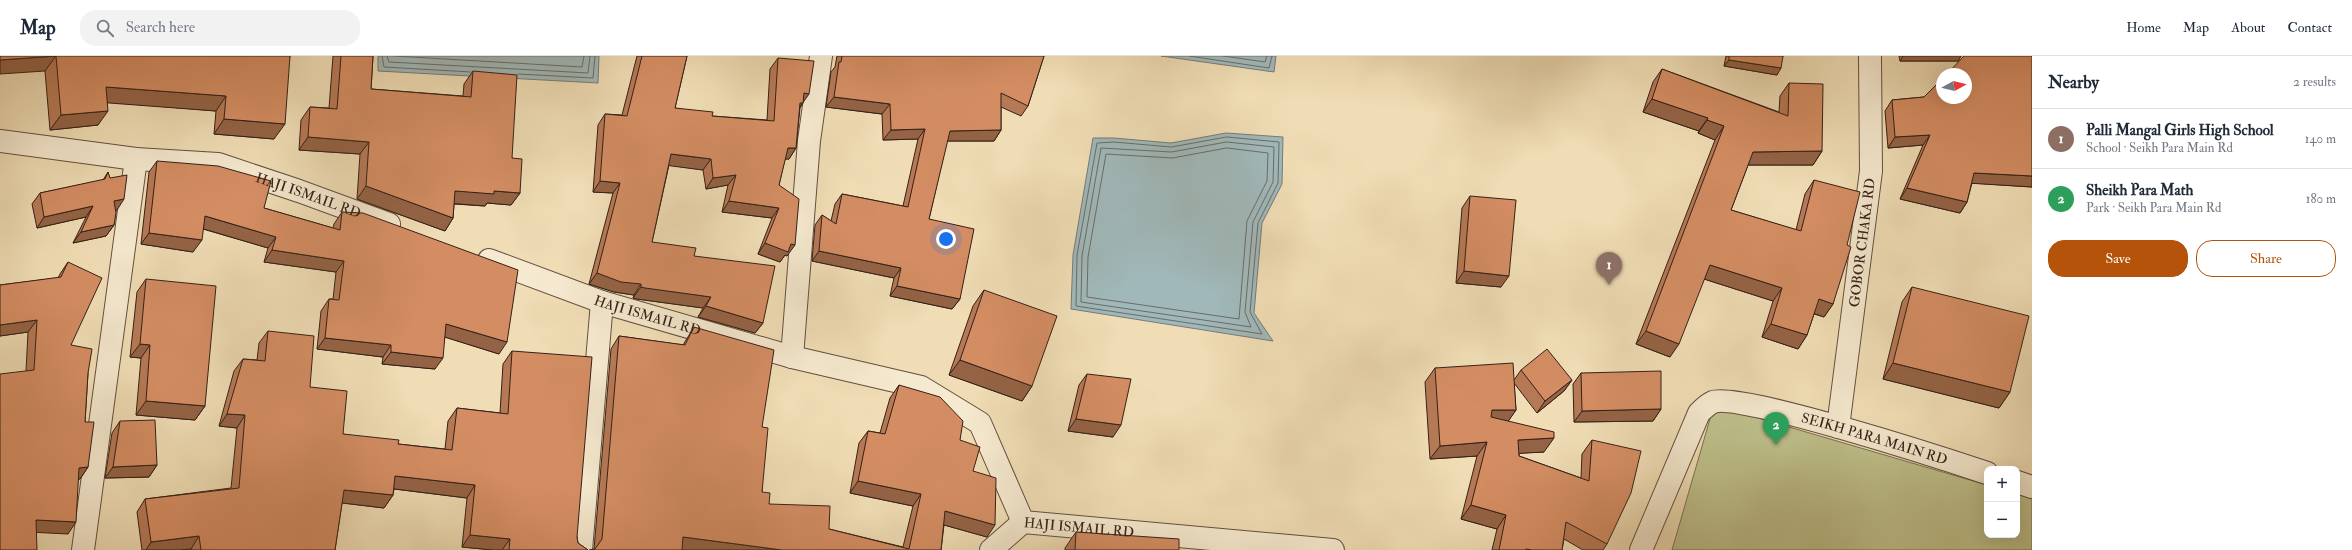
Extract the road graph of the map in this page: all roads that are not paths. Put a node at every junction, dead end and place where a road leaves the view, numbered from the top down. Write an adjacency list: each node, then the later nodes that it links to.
1 (821, 56): 8 (street)
2 (1870, 56): 9 (street, GOBOR CHAKA RD)
3 (0, 141): 4 (street, HAJI ISMAIL RD)
4 (136, 159): 5 (street, HAJI ISMAIL RD); 14 (street)
5 (410, 231)
6 (469, 253): 7 (street, HAJI ISMAIL RD)
7 (602, 302): 8 (street, HAJI ISMAIL RD); 15 (street)
8 (792, 357): 13 (street, HAJI ISMAIL RD)
9 (1838, 427): 10 (street, SEIKH PARA MAIN RD); 18 (street, SEIKH PARA MAIN RD)
10 (1984, 471)
11 (2020, 483): 12 (street)
12 (2032, 487)
13 (1023, 522): 16 (street); 17 (street, HAJI ISMAIL RD)
14 (83, 550)
15 (581, 550)
16 (991, 550)
17 (1333, 550)
18 (1641, 550)

